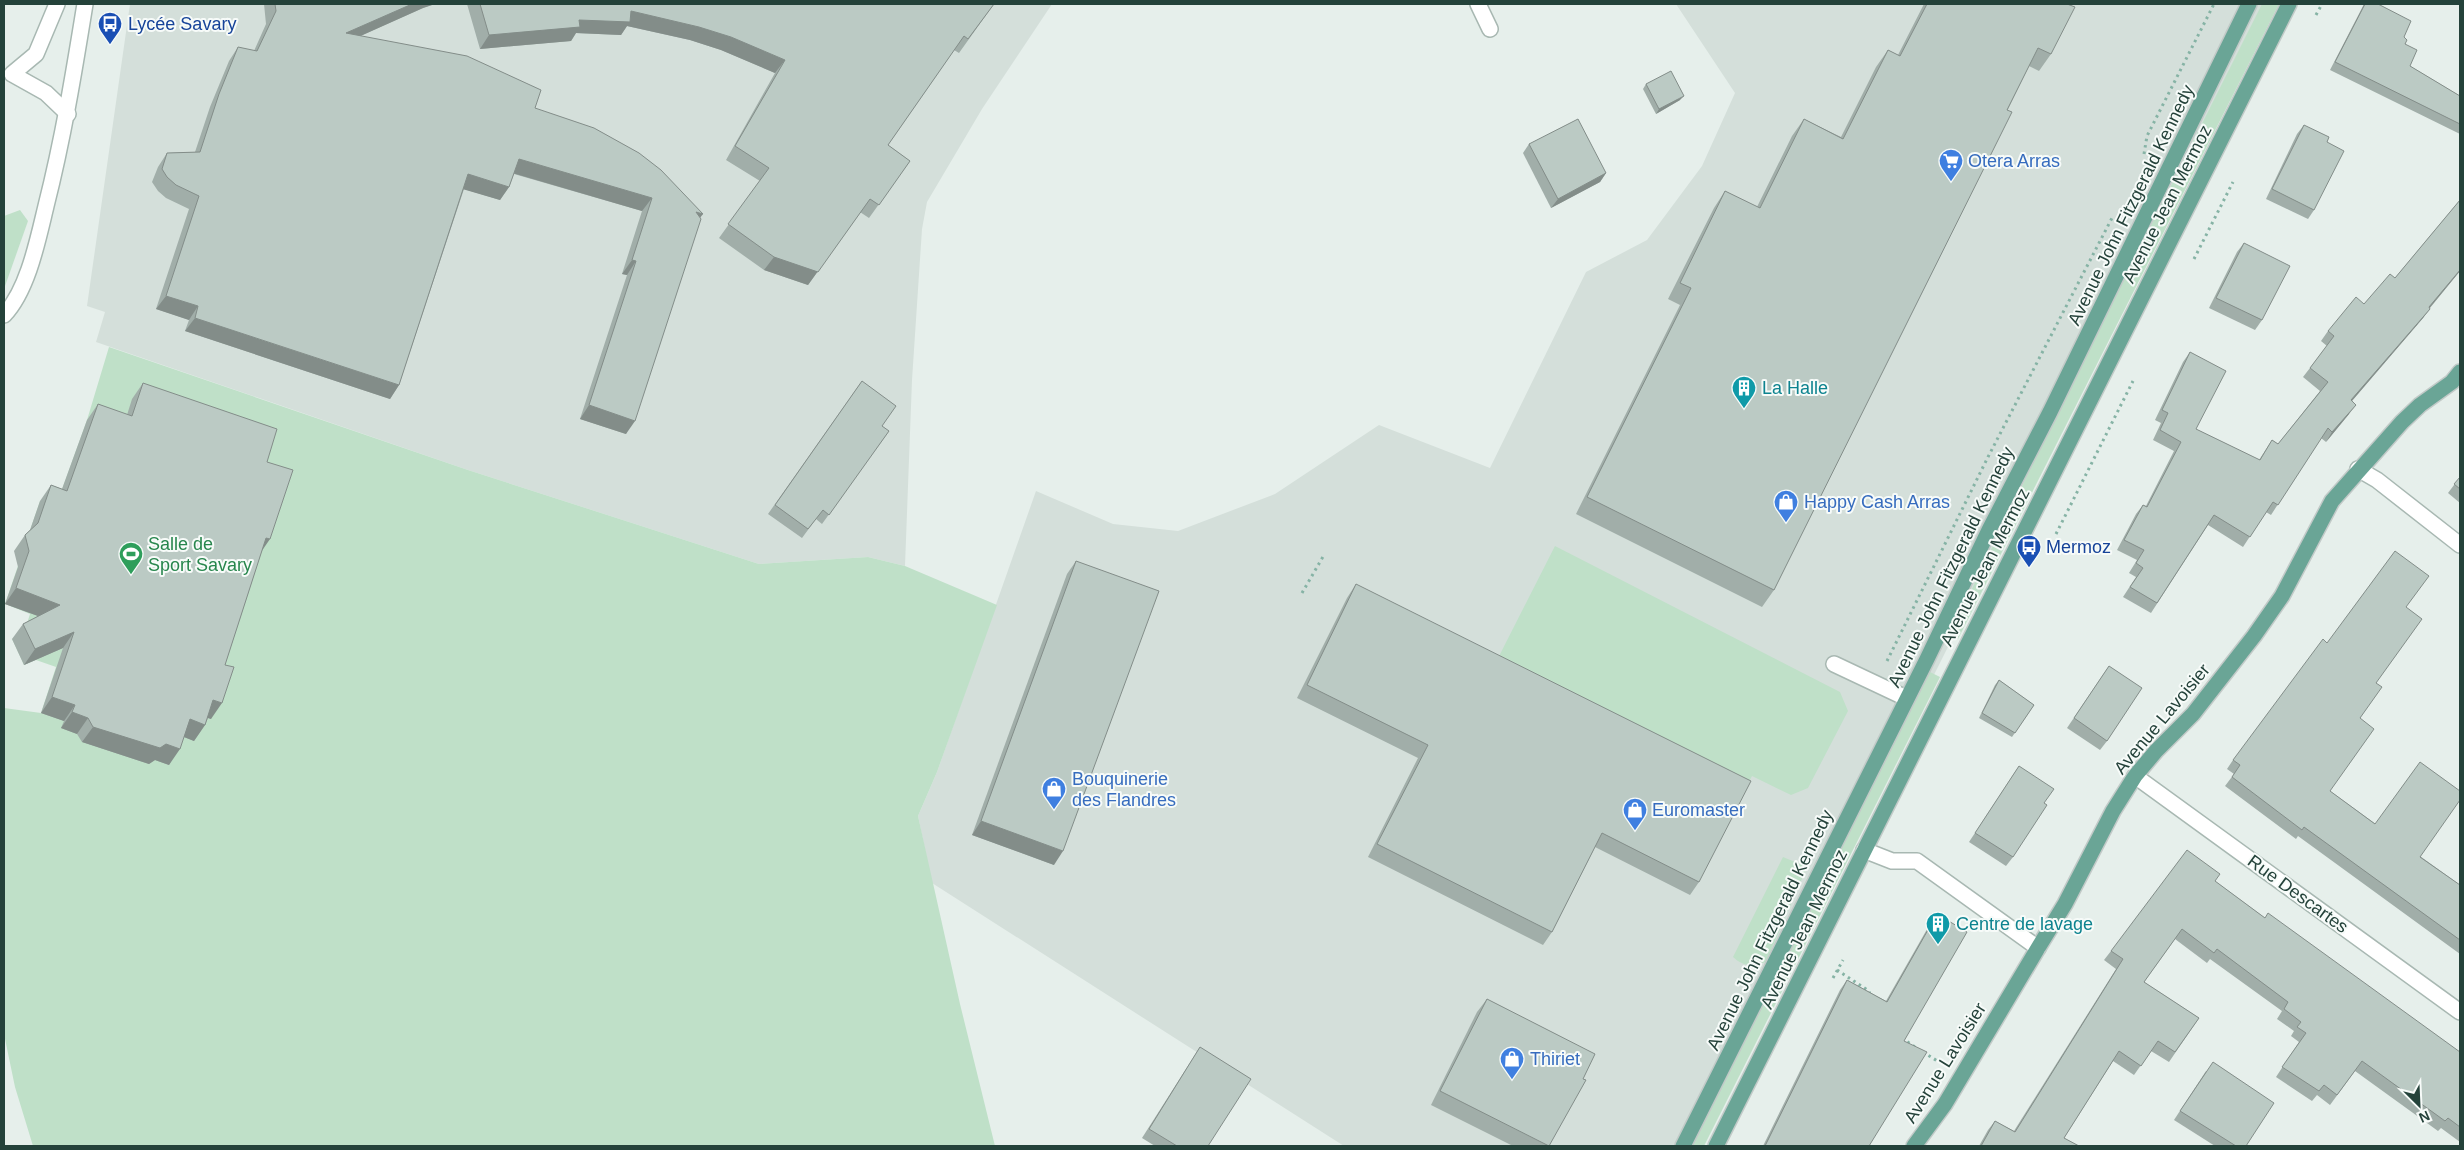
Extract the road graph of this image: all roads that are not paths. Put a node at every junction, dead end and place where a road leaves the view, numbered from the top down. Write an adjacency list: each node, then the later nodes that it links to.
1 (57, 4): 7 (street)
2 (85, 4): 7 (street)
3 (1478, 4): 6 (street)
4 (2249, 4): 13 (main road, Avenue John Fitzgerald Kennedy)
5 (2288, 4): 15 (main road, Avenue Jean Mermoz)
6 (1490, 29)
7 (68, 114): 8 (street)
8 (4, 314)
9 (2460, 372): 10 (main road, Avenue Lavoisier)
10 (2358, 469): 11 (street); 14 (main road, Avenue Lavoisier)
11 (2460, 545)
12 (1834, 664): 13 (street)
13 (1906, 698): 18 (main road, Avenue John Fitzgerald Kennedy)
14 (2135, 776): 16 (main road, Avenue Lavoisier); 17 (street, Rue Descartes)
15 (1864, 850): 16 (street); 19 (main road, Avenue Jean Mermoz)
16 (2038, 948): 20 (main road, Avenue Lavoisier)
17 (2460, 1012)
18 (1682, 1146)
19 (1716, 1146)
20 (1914, 1146)

